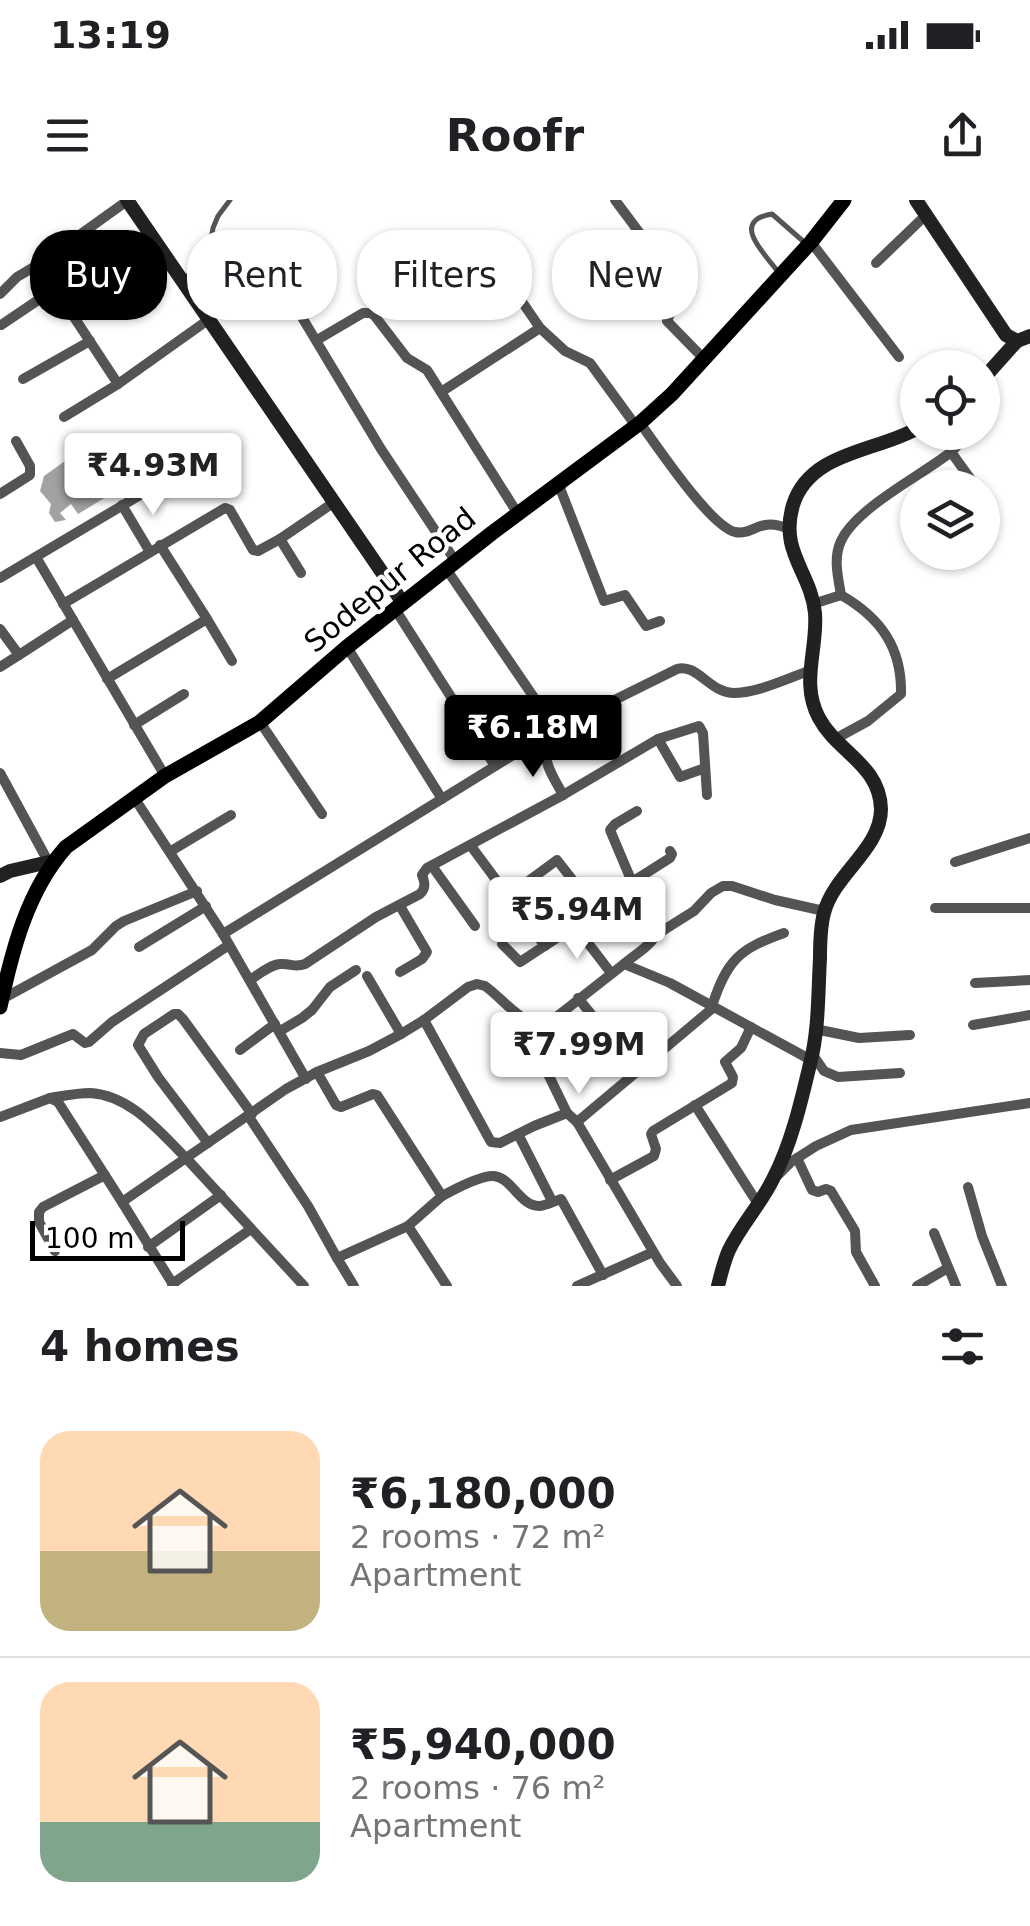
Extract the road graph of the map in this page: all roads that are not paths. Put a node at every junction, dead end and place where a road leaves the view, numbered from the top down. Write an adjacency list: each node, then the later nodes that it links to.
1 (127, 200): 7 (street); 12 (street)
2 (230, 200): 12 (lane)
3 (615, 200): 26 (street)
4 (844, 200): 8 (main road, Sodepur Road)
5 (916, 200): 6 (street)
6 (927, 214): 9 (street); 22 (street)
7 (86, 230)
8 (809, 244): 11 (main road, Sodepur Road); 11 (lane); 25 (street)
9 (876, 263)
10 (30, 270): 14 (street)
11 (780, 275): 26 (main road, Sodepur Road)
12 (181, 280): 13 (street)
13 (187, 289)
14 (0, 294)
15 (30, 306): 20 (street)
16 (532, 316): 21 (street)
17 (77, 320): 23 (street)
18 (208, 320): 29 (street); 40 (street)
19 (305, 320): 24 (street)
20 (1, 326)
21 (540, 328): 30 (street); 32 (street)
22 (1024, 338): 27 (street)
23 (90, 340): 28 (street); 29 (street)
24 (317, 340): 30 (street); 47 (street)
25 (898, 357)
26 (704, 359): 32 (main road, Sodepur Road)
27 (1000, 362)
28 (22, 379)
29 (118, 384): 31 (street)
30 (441, 392): 42 (street)
31 (64, 417)
32 (638, 425): 38 (main road, Sodepur Road); 43 (street)
33 (900, 435): 43 (street)
34 (16, 441): 39 (street)
35 (951, 452): 36 (street); 50 (street)
36 (964, 470)
37 (162, 482): 41 (street)
38 (558, 483): 42 (main road, Sodepur Road); 56 (street)
39 (0, 494)
40 (333, 503): 44 (street); 53 (street)
41 (122, 505): 45 (street); 46 (street)
42 (518, 514): 47 (main road, Sodepur Road)
43 (788, 529): 52 (street)
44 (280, 539): 45 (street); 48 (street)
45 (155, 548): 51 (street); 54 (street)
46 (36, 557): 49 (street); 51 (street)
47 (451, 566): 53 (main road, Sodepur Road); 67 (street)
48 (302, 573)
49 (0, 578)
50 (841, 595): 52 (street); 68 (street)
51 (63, 604): 55 (street)
52 (813, 604): 62 (street)
53 (399, 606): 58 (main road, Sodepur Road); 70 (street)
54 (206, 619): 60 (street); 63 (street)
55 (72, 620): 59 (street); 63 (street)
56 (660, 622)
57 (0, 628): 59 (street)
58 (347, 647): 65 (main road, Sodepur Road); 77 (street)
59 (19, 655): 61 (street)
60 (232, 660)
61 (0, 667)
62 (809, 671): 67 (street); 68 (street)
63 (107, 679): 66 (street)
64 (184, 694): 66 (street)
65 (260, 722): 73 (main road, Sodepur Road); 79 (street)
66 (134, 725): 73 (street)
67 (552, 731): 70 (street); 74 (street)
68 (835, 738): 97 (street)
69 (658, 740): 71 (street); 71 (street); 74 (street)
70 (495, 766): 77 (street)
71 (706, 768): 75 (street)
72 (0, 773): 85 (street)
73 (165, 776): 76 (main road, Sodepur Road)
74 (562, 795): 82 (street)
75 (707, 795)
76 (136, 798): 83 (street); 85 (main road, Sodepur Road)
77 (442, 799): 102 (street)
78 (637, 811): 89 (street)
79 (322, 814)
80 (231, 815): 83 (street)
81 (1030, 838): 86 (street)
82 (471, 846): 87 (street); 91 (street)
83 (172, 851): 90 (street)
84 (670, 851): 89 (street)
85 (51, 862): 88 (street); 113 (main road, Sodepur Road)
86 (955, 862)
87 (432, 866): 93 (street); 98 (street)
88 (0, 876)
89 (632, 882): 96 (street); 100 (street)
90 (196, 891): 92 (street); 113 (street)
91 (507, 897): 96 (street); 104 (street)
92 (206, 906): 102 (street); 105 (street)
93 (400, 906): 107 (street); 109 (street)
94 (934, 908): 95 (street)
95 (1030, 908)
96 (596, 910): 99 (street)
97 (824, 910): 100 (street); 121 (street)
98 (476, 926)
99 (576, 926): 104 (street); 108 (street)
100 (659, 932): 106 (street)
101 (784, 932): 114 (street)
102 (226, 939): 109 (street); 125 (street)
103 (502, 944): 104 (street)
104 (545, 946)
105 (139, 947)
106 (624, 964): 108 (street); 114 (street)
107 (400, 972)
108 (611, 973): 112 (street)
109 (250, 980): 119 (street)
110 (1030, 980): 111 (street)
111 (976, 983)
112 (578, 998): 118 (street); 128 (street)
113 (1, 1003)
114 (713, 1006): 120 (street); 128 (street)
115 (1030, 1015): 117 (street)
116 (424, 1020): 118 (street); 122 (street); 137 (street)
117 (973, 1025)
118 (539, 1026): 136 (street)
119 (278, 1027): 122 (street); 124 (street); 130 (street)
120 (751, 1027): 126 (street); 133 (street)
121 (815, 1029): 123 (street); 126 (street)
122 (401, 1034): 127 (street)
123 (910, 1034)
124 (240, 1050)
125 (0, 1053)
126 (812, 1057): 129 (street); 142 (street)
127 (317, 1072): 130 (street); 146 (street)
128 (638, 1072): 136 (street)
129 (900, 1073)
130 (306, 1078): 135 (street)
131 (50, 1098): 134 (street); 139 (street); 141 (street)
132 (1030, 1102): 140 (street)
133 (695, 1106): 143 (street); 149 (street)
134 (0, 1116)
135 (250, 1116): 138 (street); 138 (street); 156 (street)
136 (572, 1118): 137 (street); 143 (street)
137 (518, 1134): 147 (street)
138 (208, 1143): 139 (street)
139 (186, 1158): 145 (street); 148 (street)
140 (798, 1158): 142 (street); 166 (street)
141 (105, 1175): 148 (street); 154 (street)
142 (774, 1179): 149 (street)
143 (610, 1180): 155 (street)
144 (968, 1187): 169 (street)
145 (221, 1196): 151 (street); 153 (street)
146 (442, 1196): 147 (street); 150 (street)
147 (552, 1201): 158 (street)
148 (122, 1202): 153 (street)
149 (758, 1204): 165 (street)
150 (408, 1226): 156 (street); 162 (street)
151 (251, 1229): 159 (street); 160 (street)
152 (934, 1233): 157 (street)
153 (148, 1248): 159 (street)
154 (54, 1251)
155 (653, 1252): 158 (street); 164 (street)
156 (338, 1258): 161 (street)
157 (948, 1268): 167 (street); 168 (street)
158 (603, 1275): 163 (street)
159 (173, 1285)
160 (304, 1286)
161 (354, 1286)
162 (446, 1286)
163 (577, 1286)
164 (676, 1286)
165 (717, 1286)
166 (875, 1286)
167 (917, 1286)
168 (956, 1286)
169 (1002, 1286)

